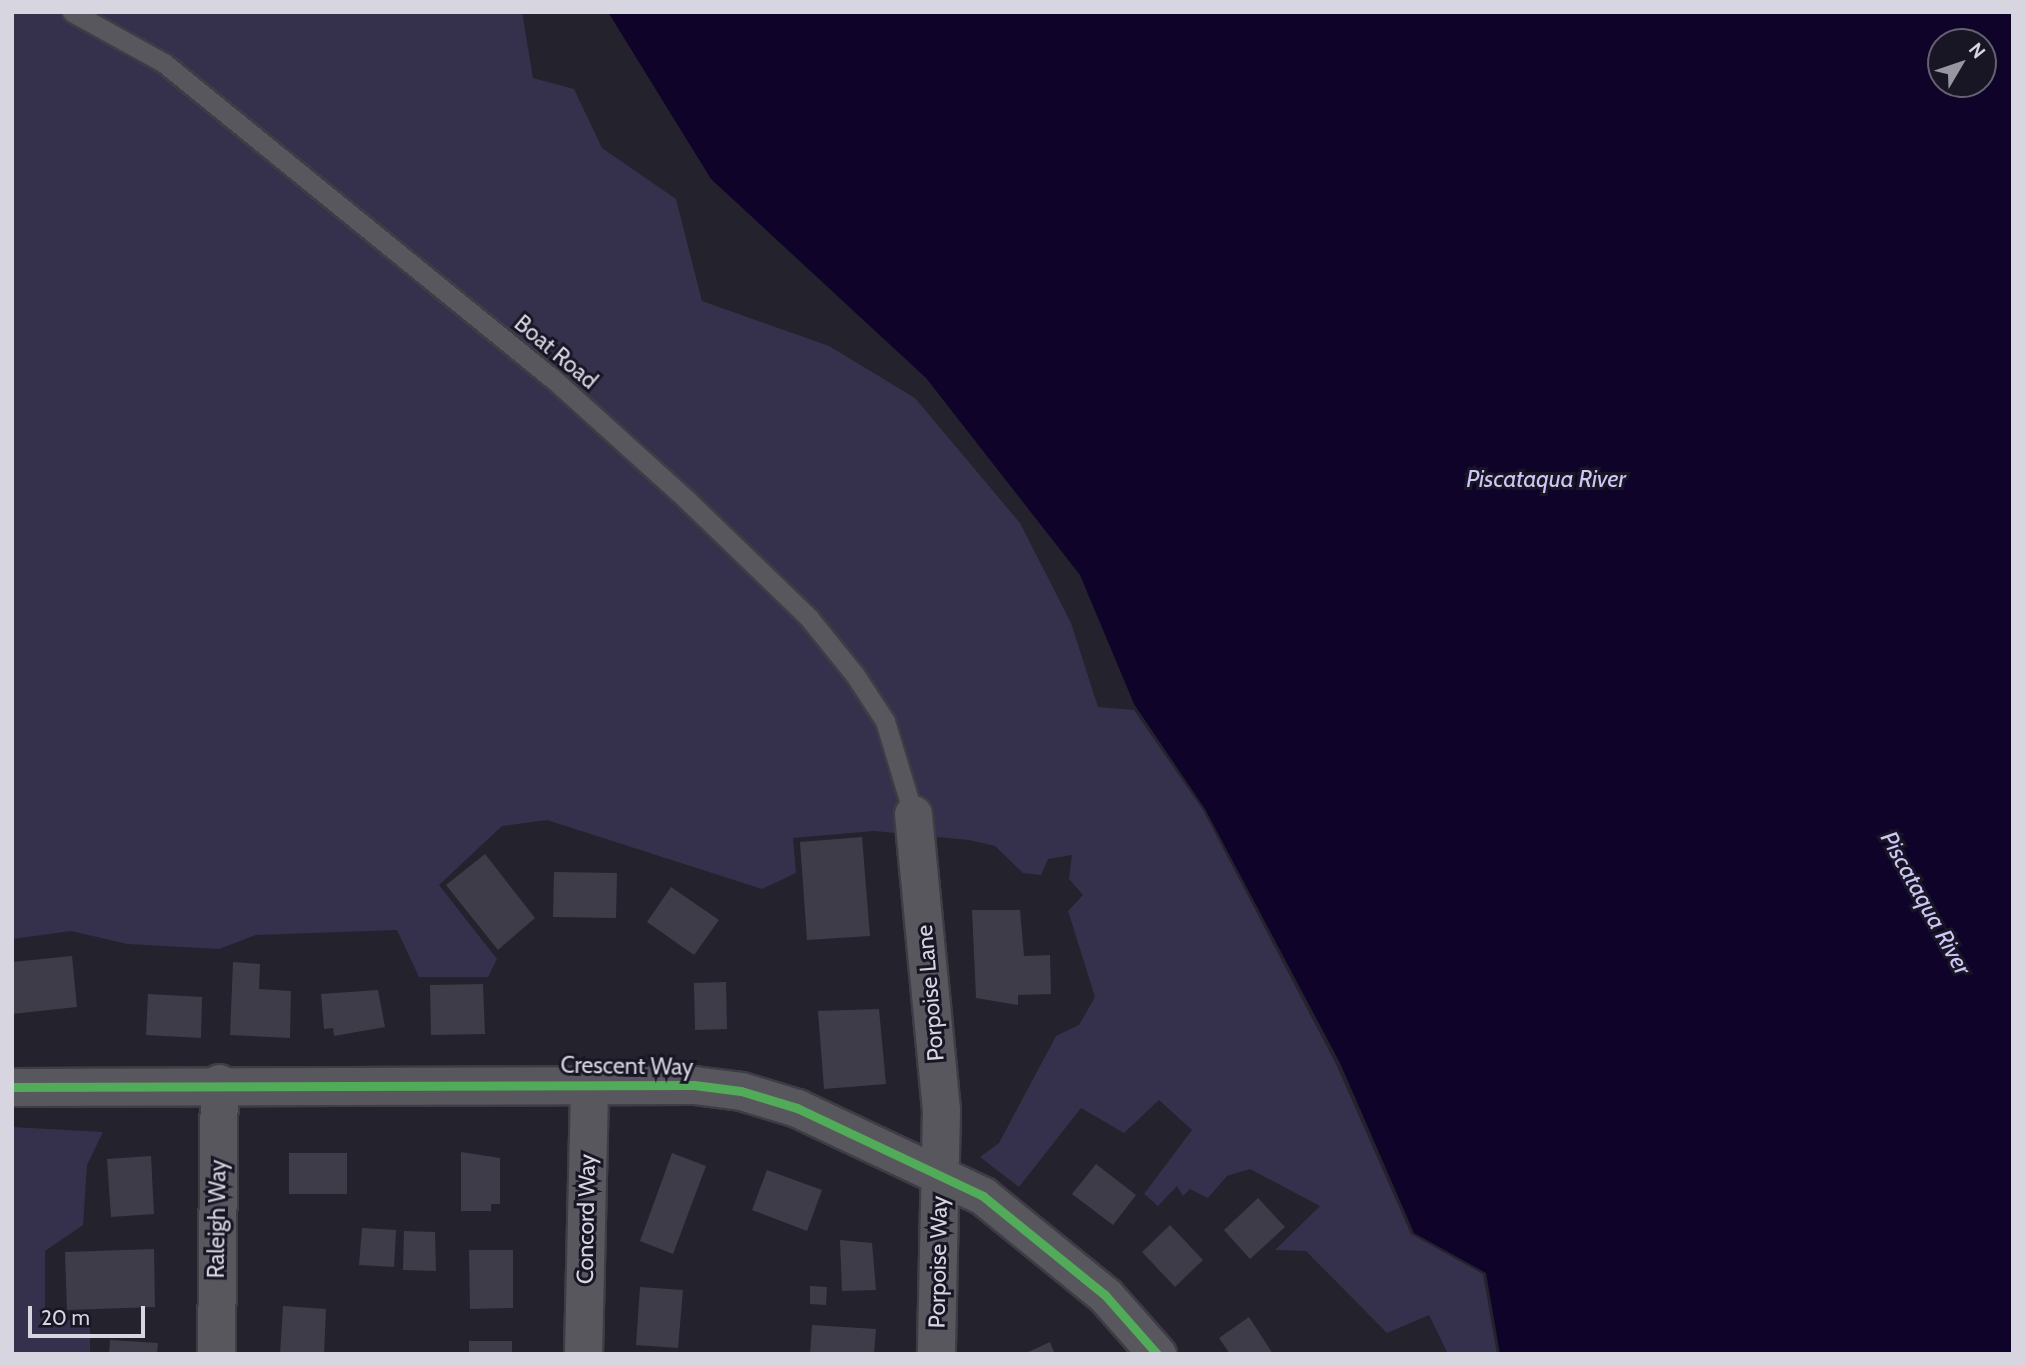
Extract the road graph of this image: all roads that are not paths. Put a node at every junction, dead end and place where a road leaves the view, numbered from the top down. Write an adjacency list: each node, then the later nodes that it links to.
1 (72, 12): 2 (lane, Boat Road)
2 (913, 814): 6 (street, Porpoise Lane)
3 (219, 1083): 4 (street, Crescent Way); 5 (street, Crescent Way); 7 (street, Raleigh Way)
4 (589, 1085): 6 (street, Crescent Way); 8 (street, Concord Way)
5 (12, 1087)
6 (940, 1171): 9 (street, Porpoise Way); 10 (street, Crescent Way)
7 (216, 1354)
8 (583, 1354)
9 (936, 1354)
10 (1157, 1354)

